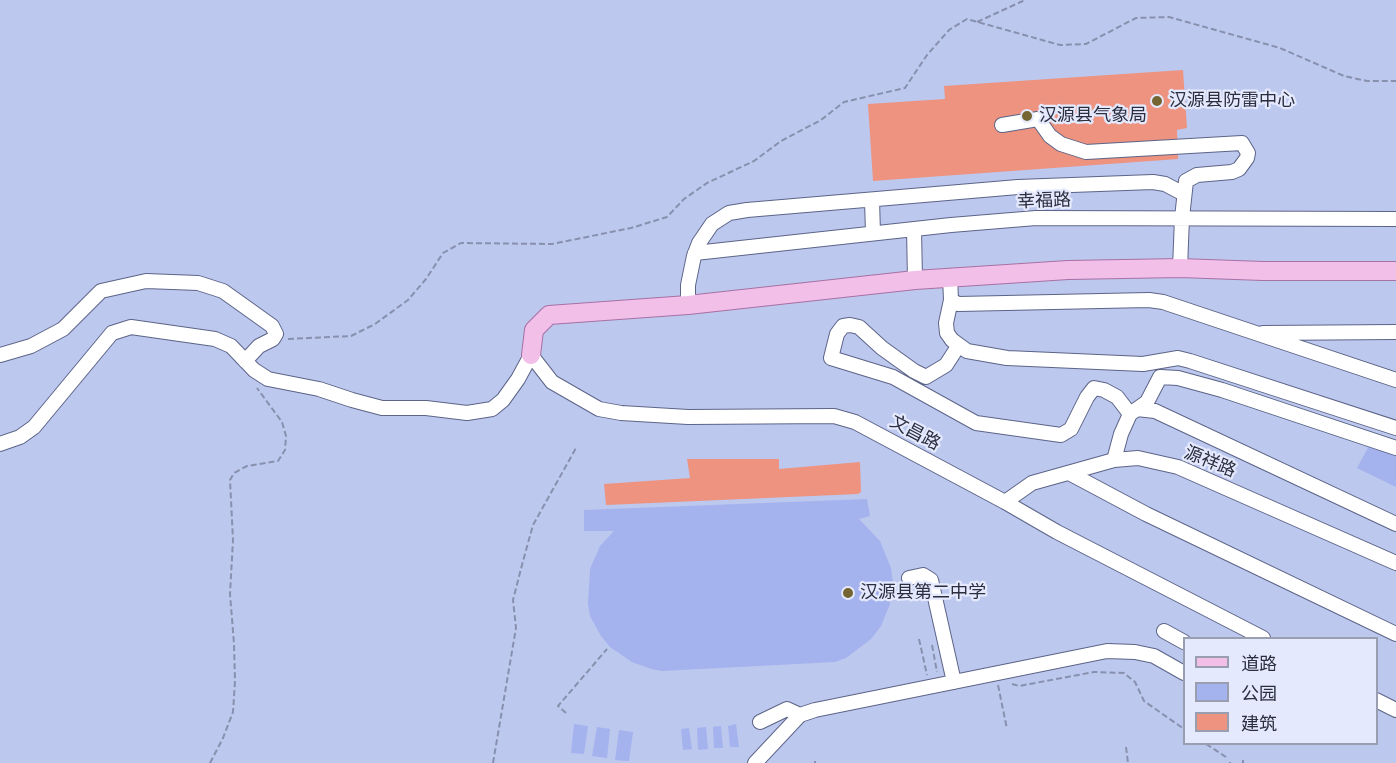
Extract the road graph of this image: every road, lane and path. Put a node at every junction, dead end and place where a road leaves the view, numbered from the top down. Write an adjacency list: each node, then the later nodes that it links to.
1 (1025, 0): 2 (path)
2 (976, 22): 3 (path); 20 (path)
3 (1396, 81)
4 (1002, 125): 5 (street)
5 (1184, 194): 6 (street); 7 (street)
6 (872, 200): 10 (street); 11 (street)
7 (1182, 218): 8 (street, 幸福路); 9 (street, 幸福路); 12 (street)
8 (1396, 219)
9 (914, 229): 10 (street, 幸福路); 15 (street)
10 (873, 233): 11 (street, 幸福路)
11 (695, 253): 17 (street)
12 (1180, 268): 13 (main road); 14 (main road)
13 (1396, 271)
14 (950, 277): 15 (main road); 16 (street)
15 (915, 280): 17 (main road)
16 (951, 300): 19 (street); 21 (street)
17 (688, 305): 23 (main road)
18 (1396, 332): 19 (street)
19 (1255, 333): 26 (street)
20 (273, 339): 22 (street); 24 (street)
21 (959, 345): 27 (street); 28 (street)
22 (0, 355)
23 (531, 355): 25 (street); 34 (street, 文昌路)
24 (245, 361): 25 (street); 29 (street)
25 (259, 373): 61 (path)
26 (1396, 380)
27 (1133, 411): 31 (street); 32 (street); 35 (street)
28 (1396, 428)
29 (0, 444)
30 (576, 448): 62 (path)
31 (1396, 448)
32 (1114, 460): 33 (street, 源祥路); 36 (street, 源祥路)
33 (1069, 473): 34 (street, 源祥路); 39 (street)
34 (1005, 502): 41 (street, 文昌路)
35 (1396, 524)
36 (1396, 563)
37 (909, 578): 49 (street)
38 (1164, 631): 43 (street)
39 (1396, 634)
40 (930, 637): 46 (path)
41 (1259, 637)
42 (920, 639): 47 (path)
43 (1183, 641)
44 (608, 649): 53 (path)
45 (1183, 672): 49 (street)
46 (938, 675)
47 (928, 677)
48 (997, 681): 57 (path)
49 (954, 682): 54 (street)
50 (1007, 682): 56 (path)
51 (1378, 701): 52 (street)
52 (1396, 710)
53 (566, 713)
54 (800, 715): 55 (street); 63 (street)
55 (760, 722)
56 (1183, 728)
57 (1007, 729)
58 (1208, 745): 60 (path)
59 (1126, 747): 64 (path)
60 (1226, 757)
61 (210, 763)
62 (493, 763)
63 (756, 763)
64 (1128, 763)

